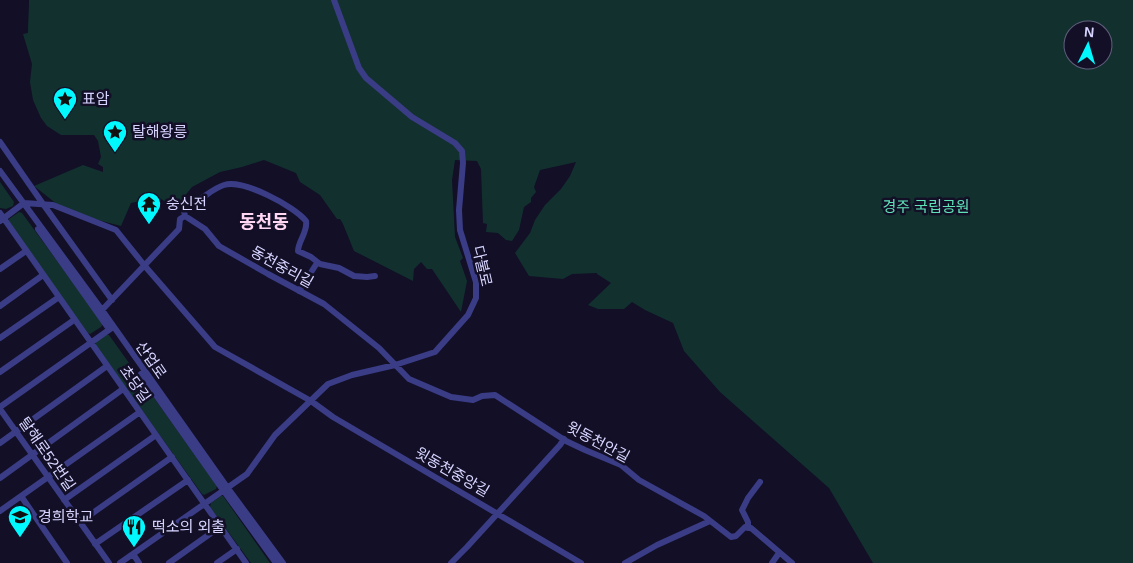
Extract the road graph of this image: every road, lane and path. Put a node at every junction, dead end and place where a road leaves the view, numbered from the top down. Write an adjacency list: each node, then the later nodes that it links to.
1 (334, 0): 24 (street, 다불로)
2 (0, 142): 5 (street)
3 (0, 171): 6 (street, 산업로)
4 (0, 178): 6 (street, 산업로)
5 (43, 204): 6 (street, 윗동천중앙길); 11 (street, 윗동천중앙길); 17 (street)
6 (22, 205): 8 (street); 19 (street, 산업로); 21 (street, 산업로)
7 (185, 216): 10 (street); 11 (street); 15 (street, 동천중리길)
8 (1, 217): 9 (street, 초당길)
9 (26, 251): 12 (street); 13 (street, 초당길)
10 (317, 263): 14 (street); 15 (street)
11 (144, 266): 17 (street); 28 (street, 윗동천중앙길)
12 (0, 269)
13 (43, 275): 16 (street, 초당길); 18 (street)
14 (375, 276)
15 (299, 290): 24 (street, 동천중리길)
16 (59, 297): 20 (street, 초당길); 22 (street)
17 (112, 300): 19 (street)
18 (0, 306)
19 (102, 310): 21 (street, 산업로)
20 (74, 320): 23 (street, 초당길); 26 (street)
21 (111, 328): 23 (street); 41 (street, 산업로)
22 (0, 338)
23 (91, 343): 25 (street, 초당길); 29 (street)
24 (395, 365): 28 (street, 다불로); 33 (street, 윗동천안길)
25 (107, 366): 27 (street, 초당길); 31 (street)
26 (0, 372)
27 (123, 389): 30 (street, 초당길); 35 (street)
28 (311, 401): 41 (street, 다불로); 46 (street, 윗동천중앙길)
29 (0, 408): 31 (street, 탈해로52번길)
30 (140, 412): 32 (street, 초당길); 37 (street)
31 (16, 432): 34 (street); 35 (street, 탈해로52번길)
32 (156, 435): 36 (street, 초당길); 43 (street)
33 (564, 439): 46 (street); 47 (street, 윗동천안길)
34 (0, 443)
35 (32, 455): 37 (street, 탈해로52번길); 38 (street)
36 (172, 457): 39 (street, 초당길); 48 (street)
37 (47, 477): 42 (street); 43 (street, 탈해로52번길)
38 (0, 478)
39 (188, 480): 44 (street, 초당길); 51 (street)
40 (760, 482): 50 (street)
41 (225, 488): 44 (street, 다불로); 62 (street, 산업로); 63 (street, 산업로)
42 (21, 496): 45 (street); 55 (street)
43 (64, 500): 48 (street, 탈해로52번길)
44 (205, 502): 49 (street, 초당길); 54 (street, 다불로)
45 (0, 511)
46 (498, 514): 64 (street); 65 (street, 윗동천중앙길)
47 (710, 521): 50 (street, 윗동천안길); 66 (street)
48 (80, 522): 51 (street, 탈해로52번길)
49 (221, 526): 52 (street, 초당길); 59 (street)
50 (748, 528): 53 (street)
51 (95, 544): 56 (street, 탈해로52번길)
52 (237, 549): 60 (street); 61 (street, 초당길)
53 (779, 553): 67 (street); 68 (street)
54 (132, 554): 57 (street, 다불로); 58 (street)
55 (67, 563)
56 (109, 563)
57 (120, 563)
58 (139, 563)
59 (169, 563)
60 (217, 563)
61 (246, 563)
62 (276, 563)
63 (283, 563)
64 (452, 563)
65 (581, 563)
66 (625, 563)
67 (772, 563)
68 (792, 563)

